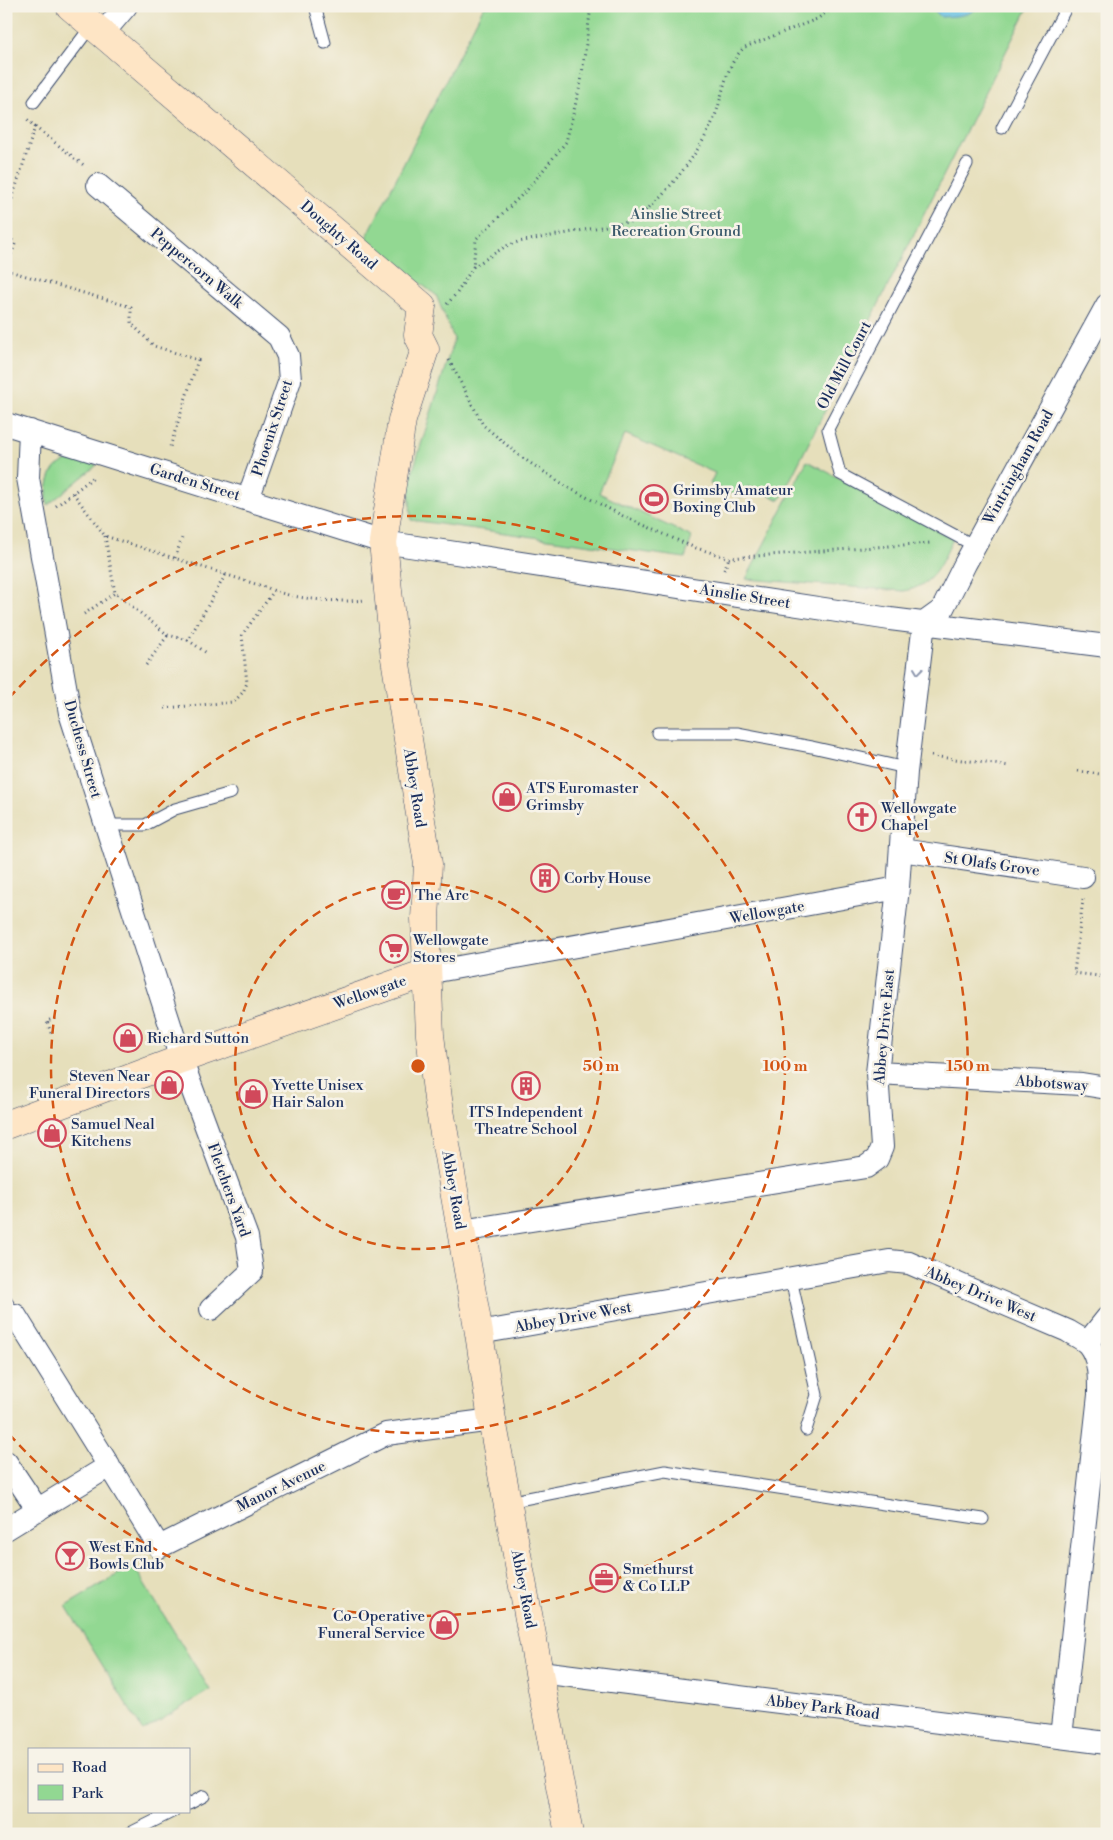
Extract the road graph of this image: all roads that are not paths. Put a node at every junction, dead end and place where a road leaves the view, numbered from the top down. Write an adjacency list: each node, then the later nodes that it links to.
1 (70, 6): 5 (street, Doughty Road)
2 (126, 6): 5 (street)
3 (315, 6): 6 (lane)
4 (1067, 6): 8 (lane)
5 (97, 29): 7 (lane); 16 (street, Doughty Road)
6 (325, 43)
7 (34, 102)
8 (1002, 128)
9 (967, 164): 17 (lane, Old Mill Court)
10 (98, 185): 12 (street, Peppercorn Walk)
11 (1103, 318): 17 (street, Wintringham Road)
12 (288, 356): 15 (street, Phoenix Street)
13 (6, 424): 14 (street, Garden Street)
14 (30, 431): 15 (street, Garden Street); 23 (street, Duchess Street)
15 (248, 498): 16 (street, Garden Street)
16 (383, 542): 18 (street, Ainslie Street); 27 (street, Abbey Road)
17 (969, 543): 18 (street, Wintringham Road)
18 (924, 623): 19 (street, Ainslie Street); 21 (street, Abbey Drive East, one-way to 21)
19 (1107, 646)
20 (657, 733): 21 (lane)
21 (907, 764): 24 (street, Abbey Drive East)
22 (231, 793): 23 (lane)
23 (106, 825): 28 (street, Duchess Street)
24 (900, 850): 25 (street, St Olafs Grove); 26 (street, Abbey Drive East)
25 (1083, 877)
26 (898, 888): 27 (street, Wellowgate); 29 (street, Abbey Drive East)
27 (426, 972): 28 (street, Wellowgate); 32 (street, Abbey Road)
28 (180, 1059): 31 (street, Wellowgate); 35 (street, Fletchers Yard)
29 (877, 1073): 30 (street, Abbotsway); 32 (street, Abbey Drive East)
30 (1107, 1088)
31 (6, 1125)
32 (461, 1231): 37 (street, Abbey Road)
33 (791, 1279): 37 (street, Abbey Drive West); 38 (street, Abbey Drive West); 40 (lane)
34 (11, 1308): 44 (street)
35 (211, 1308)
36 (1107, 1318): 38 (street)
37 (479, 1333): 39 (street, Abbey Road)
38 (1087, 1343): 48 (street)
39 (492, 1420): 42 (street, Manor Avenue); 43 (street, Abbey Road)
40 (806, 1430)
41 (6, 1462): 44 (street)
42 (113, 1472)
43 (508, 1502): 45 (lane); 47 (street, Abbey Road)
44 (38, 1510): 46 (street)
45 (983, 1519)
46 (6, 1529)
47 (540, 1672): 48 (street, Abbey Park Road); 54 (street, Abbey Road)
48 (1061, 1736): 49 (street, Abbey Park Road)
49 (1107, 1743)
50 (204, 1796): 51 (lane)
51 (190, 1803)
52 (172, 1812): 53 (lane)
53 (128, 1834)
54 (569, 1834)

